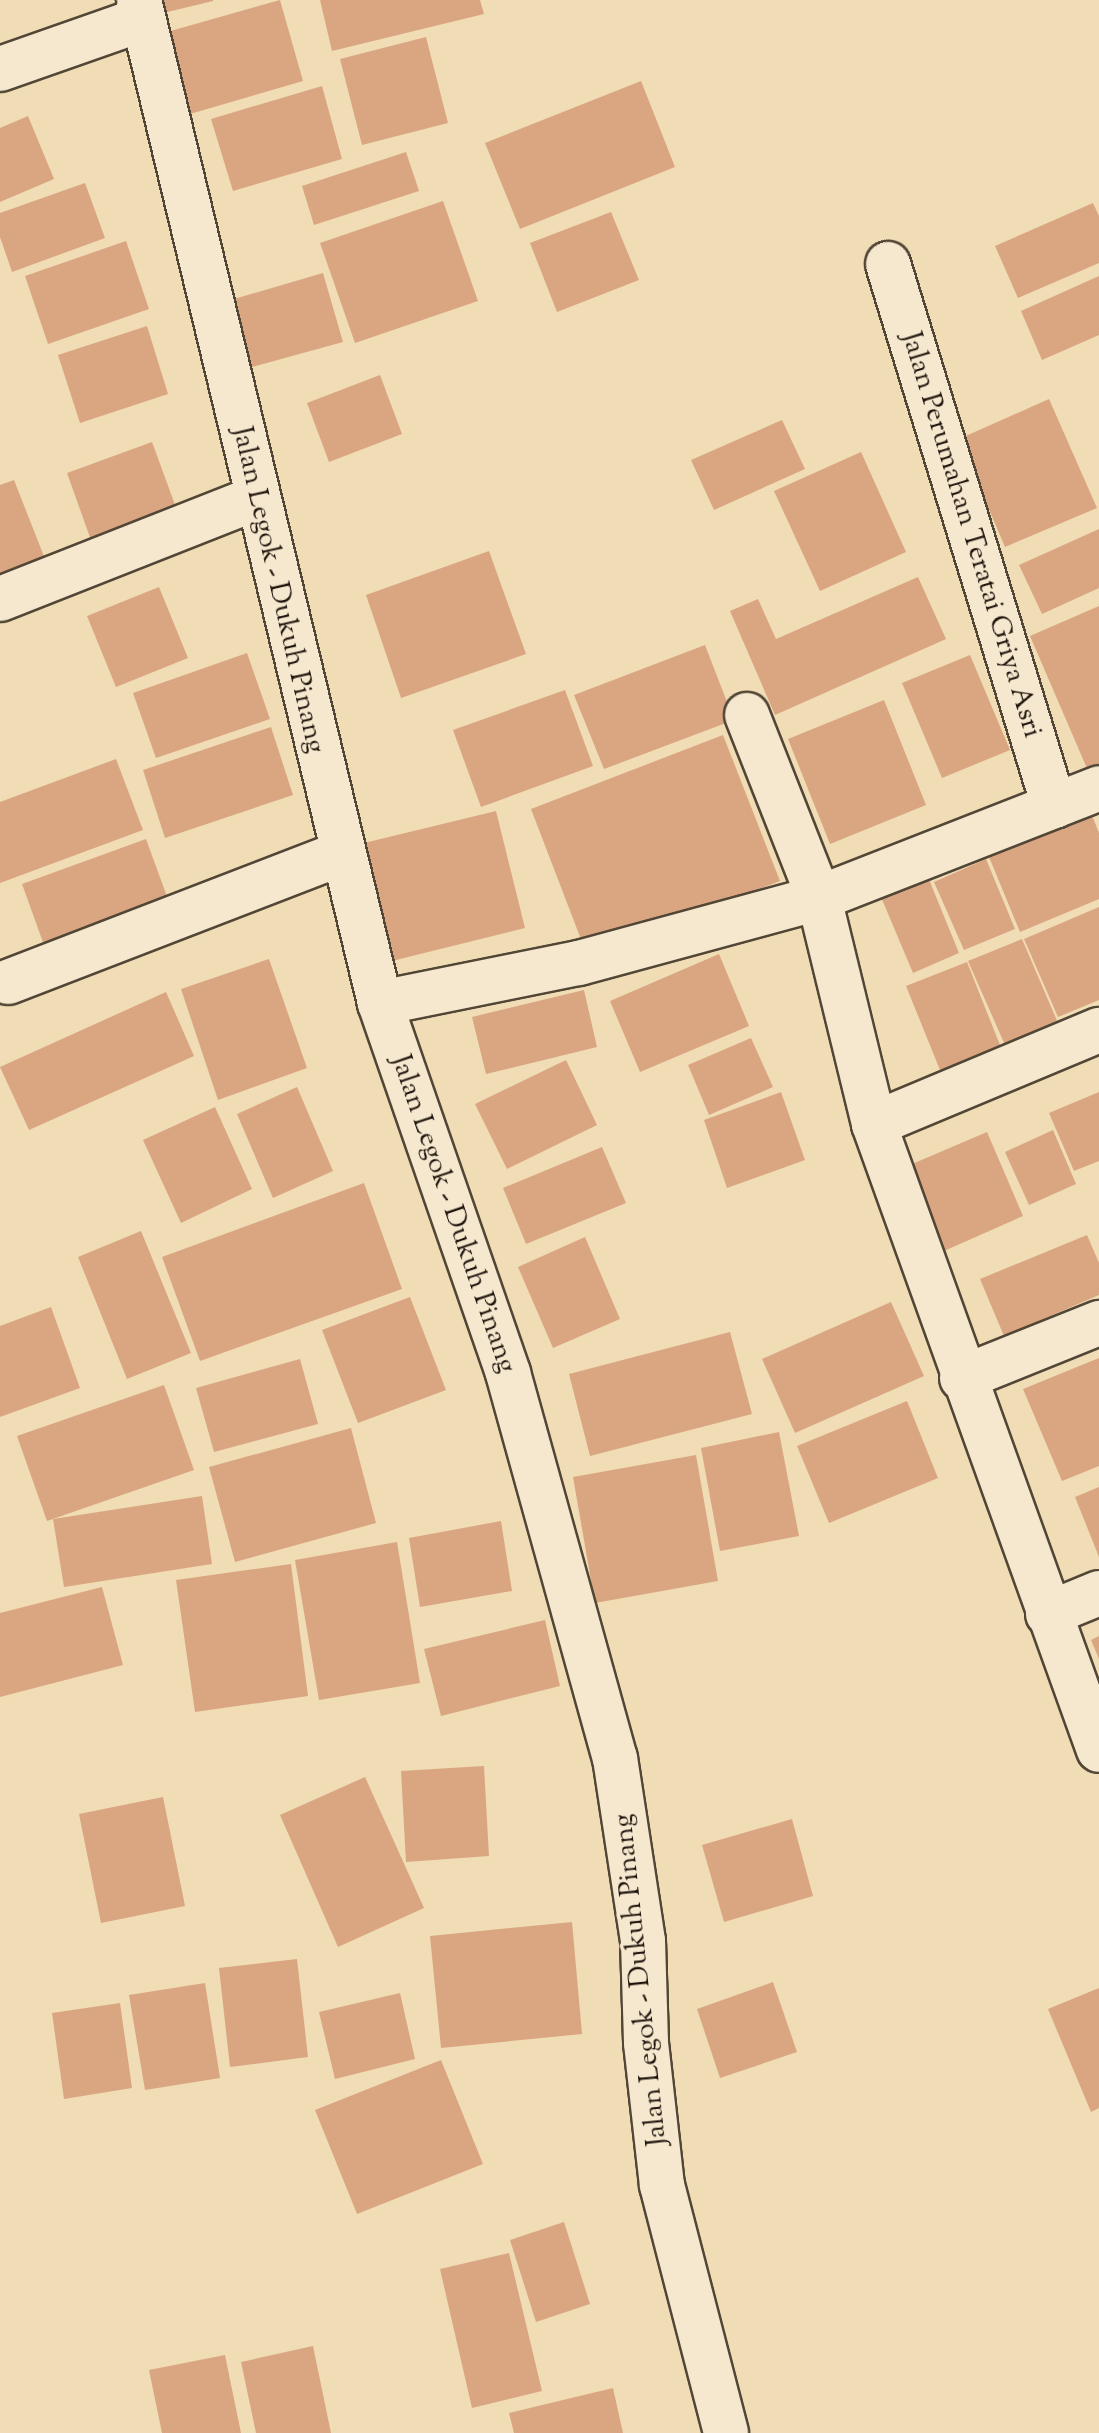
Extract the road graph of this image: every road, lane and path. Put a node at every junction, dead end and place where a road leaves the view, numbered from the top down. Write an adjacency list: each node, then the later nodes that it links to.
1 (141, 10): 2 (street); 4 (street, Jalan Legok - Dukuh Pinang)
2 (0, 69)
3 (888, 264): 8 (street, Jalan Perumahan Teratai Griya Asri)
4 (256, 498): 5 (street); 9 (street, Jalan Legok - Dukuh Pinang)
5 (0, 599)
6 (747, 715): 10 (street)
7 (1099, 788): 8 (street)
8 (1054, 806): 10 (street)
9 (342, 853): 11 (street); 12 (street, Jalan Legok - Dukuh Pinang)
10 (819, 898): 12 (street); 14 (street)
11 (8, 982)
12 (380, 1003): 20 (street, Jalan Legok - Dukuh Pinang)
13 (1099, 1030): 14 (street)
14 (874, 1124): 16 (street)
15 (1099, 1323): 16 (street)
16 (962, 1378): 18 (street)
17 (1099, 1593): 18 (street)
18 (1048, 1614): 19 (street)
19 (1099, 1750)
20 (726, 2433)

